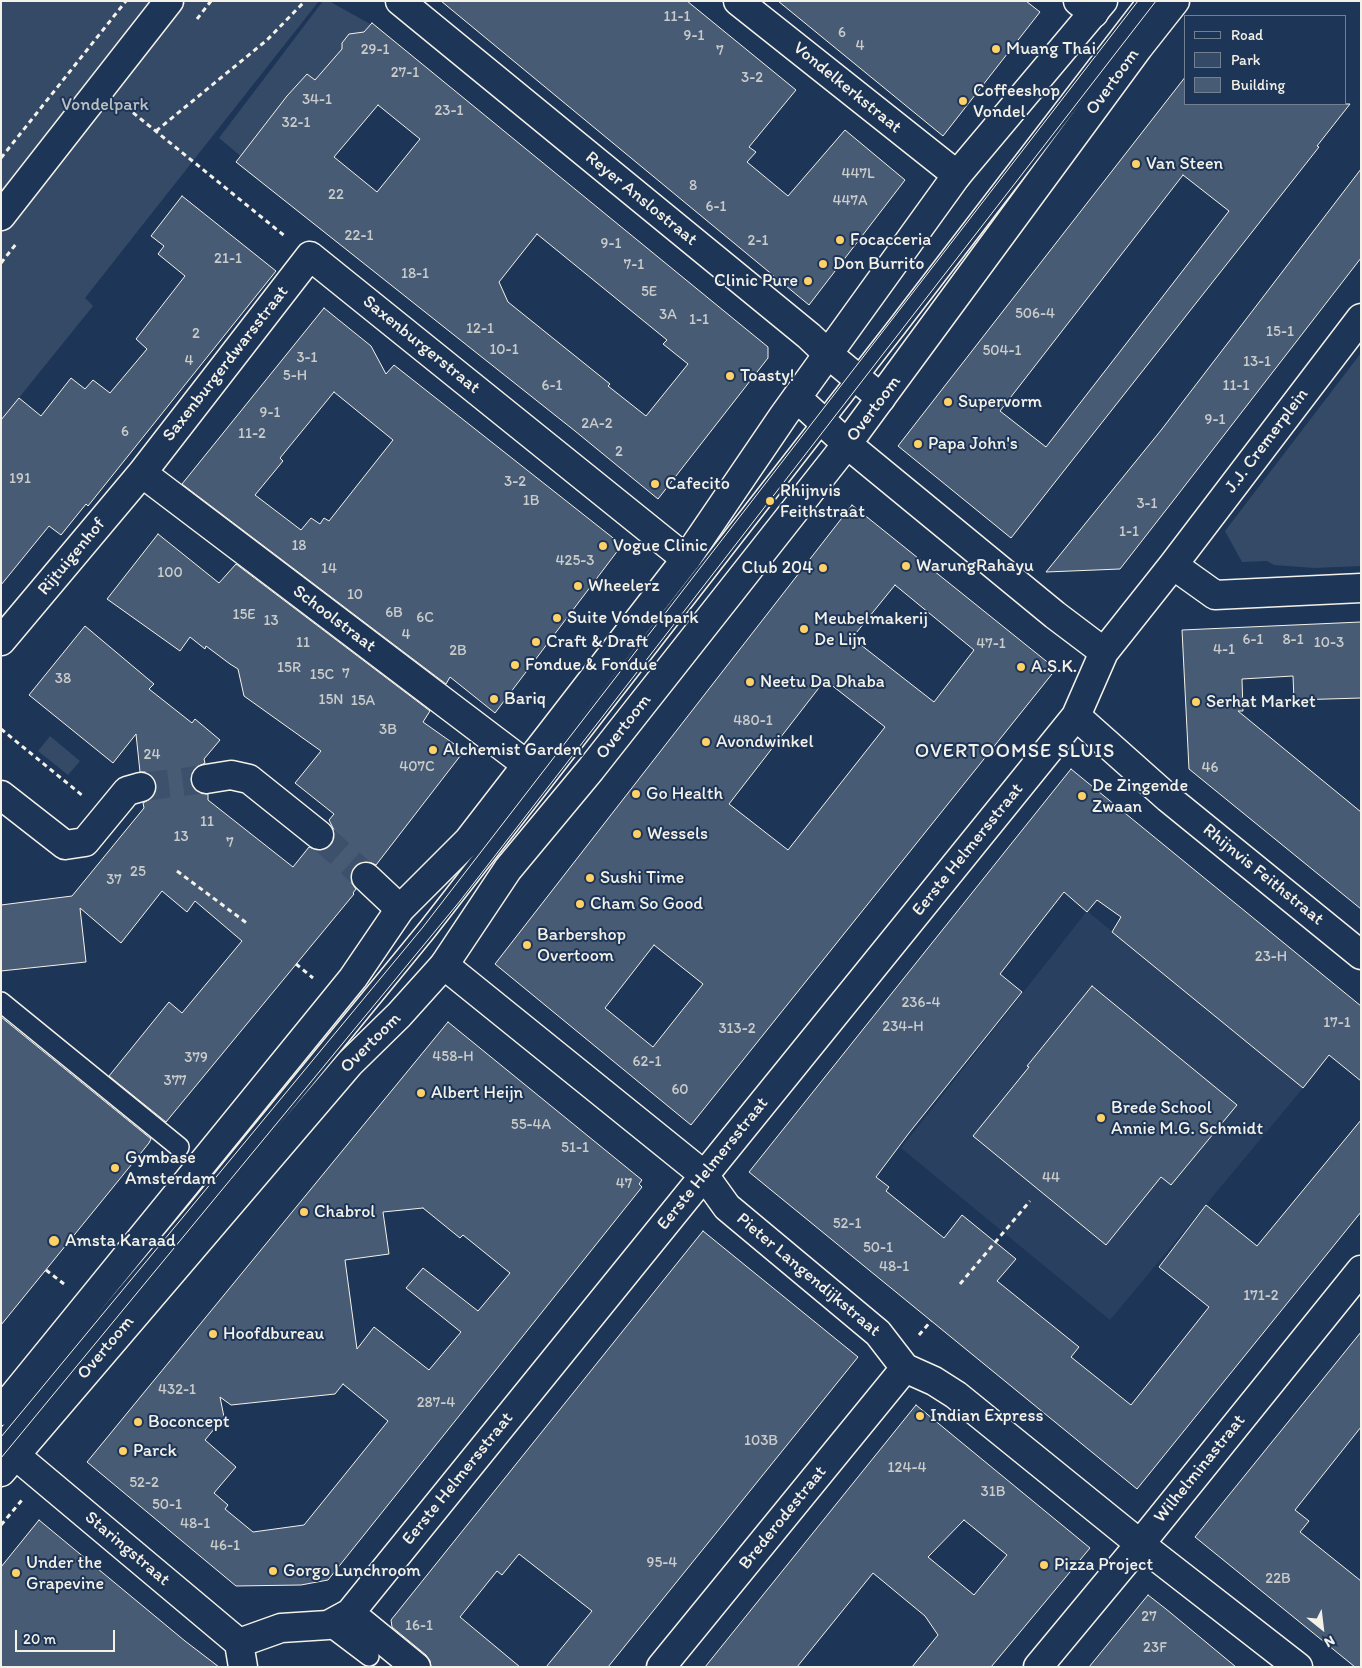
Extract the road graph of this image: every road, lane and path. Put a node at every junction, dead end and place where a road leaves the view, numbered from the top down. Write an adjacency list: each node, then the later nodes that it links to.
1 (126, 1): 13 (path)
2 (169, 1): 15 (street)
3 (201, 1): 10 (path)
4 (305, 1): 12 (path)
5 (400, 1): 18 (street, Reyer Anslostraat)
6 (738, 1): 14 (street, Vondelkerkstraat)
7 (1147, 1): 19 (lane, Overtoom)
8 (1175, 1): 21 (street, Overtoom)
9 (1092, 5): 14 (street)
10 (206, 8)
11 (144, 121): 12 (path)
12 (156, 132): 16 (path)
13 (1, 158)
14 (957, 175): 18 (street)
15 (1, 216)
16 (310, 256): 24 (street, Saxenburgerdwarsstraat); 25 (street, Saxenburgerstraat)
17 (1361, 318): 26 (street, J.J. Cremerplein)
18 (828, 354): 19 (street, Reyer Anslostraat); 20 (street)
19 (856, 378): 21 (street, Reyer Anslostraat); 22 (lane, Overtoom)
20 (796, 398): 22 (street); 25 (street)
21 (881, 398): 23 (street, Overtoom)
22 (822, 421): 23 (street); 56 (lane, Overtoom)
23 (848, 444): 29 (street); 44 (street, Overtoom)
24 (142, 473): 28 (street, Rijtuigenhof); 32 (street, Schoolstraat)
25 (686, 558): 32 (street)
26 (1173, 565): 27 (street); 29 (street, J.J. Cremerplein)
27 (1361, 588)
28 (1, 641)
29 (1104, 652): 30 (street, J.J. Cremerplein)
30 (1076, 716): 42 (street, Rhijnvis Feithstraat); 48 (street, Eerste Helmersstraat)
31 (1, 729): 36 (path)
32 (527, 765): 40 (street)
33 (206, 779): 37 (street)
34 (141, 787): 36 (street)
35 (1, 796): 36 (street)
36 (107, 815)
37 (319, 835)
38 (178, 871): 41 (path)
39 (366, 877): 40 (street)
40 (400, 909): 55 (street)
41 (248, 924)
42 (1361, 954)
43 (296, 964): 45 (path)
44 (444, 965): 48 (street, Pieter Langendijkstraat); 56 (street, Overtoom)
45 (315, 979)
46 (1, 1002): 47 (lane)
47 (179, 1147)
48 (704, 1175): 54 (street, Pieter Langendijkstraat); 58 (street, Eerste Helmersstraat)
49 (1030, 1201): 52 (path)
50 (46, 1270): 53 (path)
51 (1361, 1270): 57 (street, Wilhelminastraat)
52 (960, 1284)
53 (66, 1286)
54 (905, 1368): 57 (street, Pieter Langendijkstraat); 62 (street, Brederodestraat)
55 (1, 1411)
56 (6, 1457): 59 (street, Staringstraat)
57 (1140, 1544): 63 (street, Wilhelminastraat); 64 (street, Pieter Langendijkstraat)
58 (339, 1619): 59 (street); 60 (lane); 61 (street)
59 (241, 1655)
60 (369, 1656)
61 (416, 1667)
62 (661, 1667)
63 (1038, 1667)
64 (1298, 1667)

